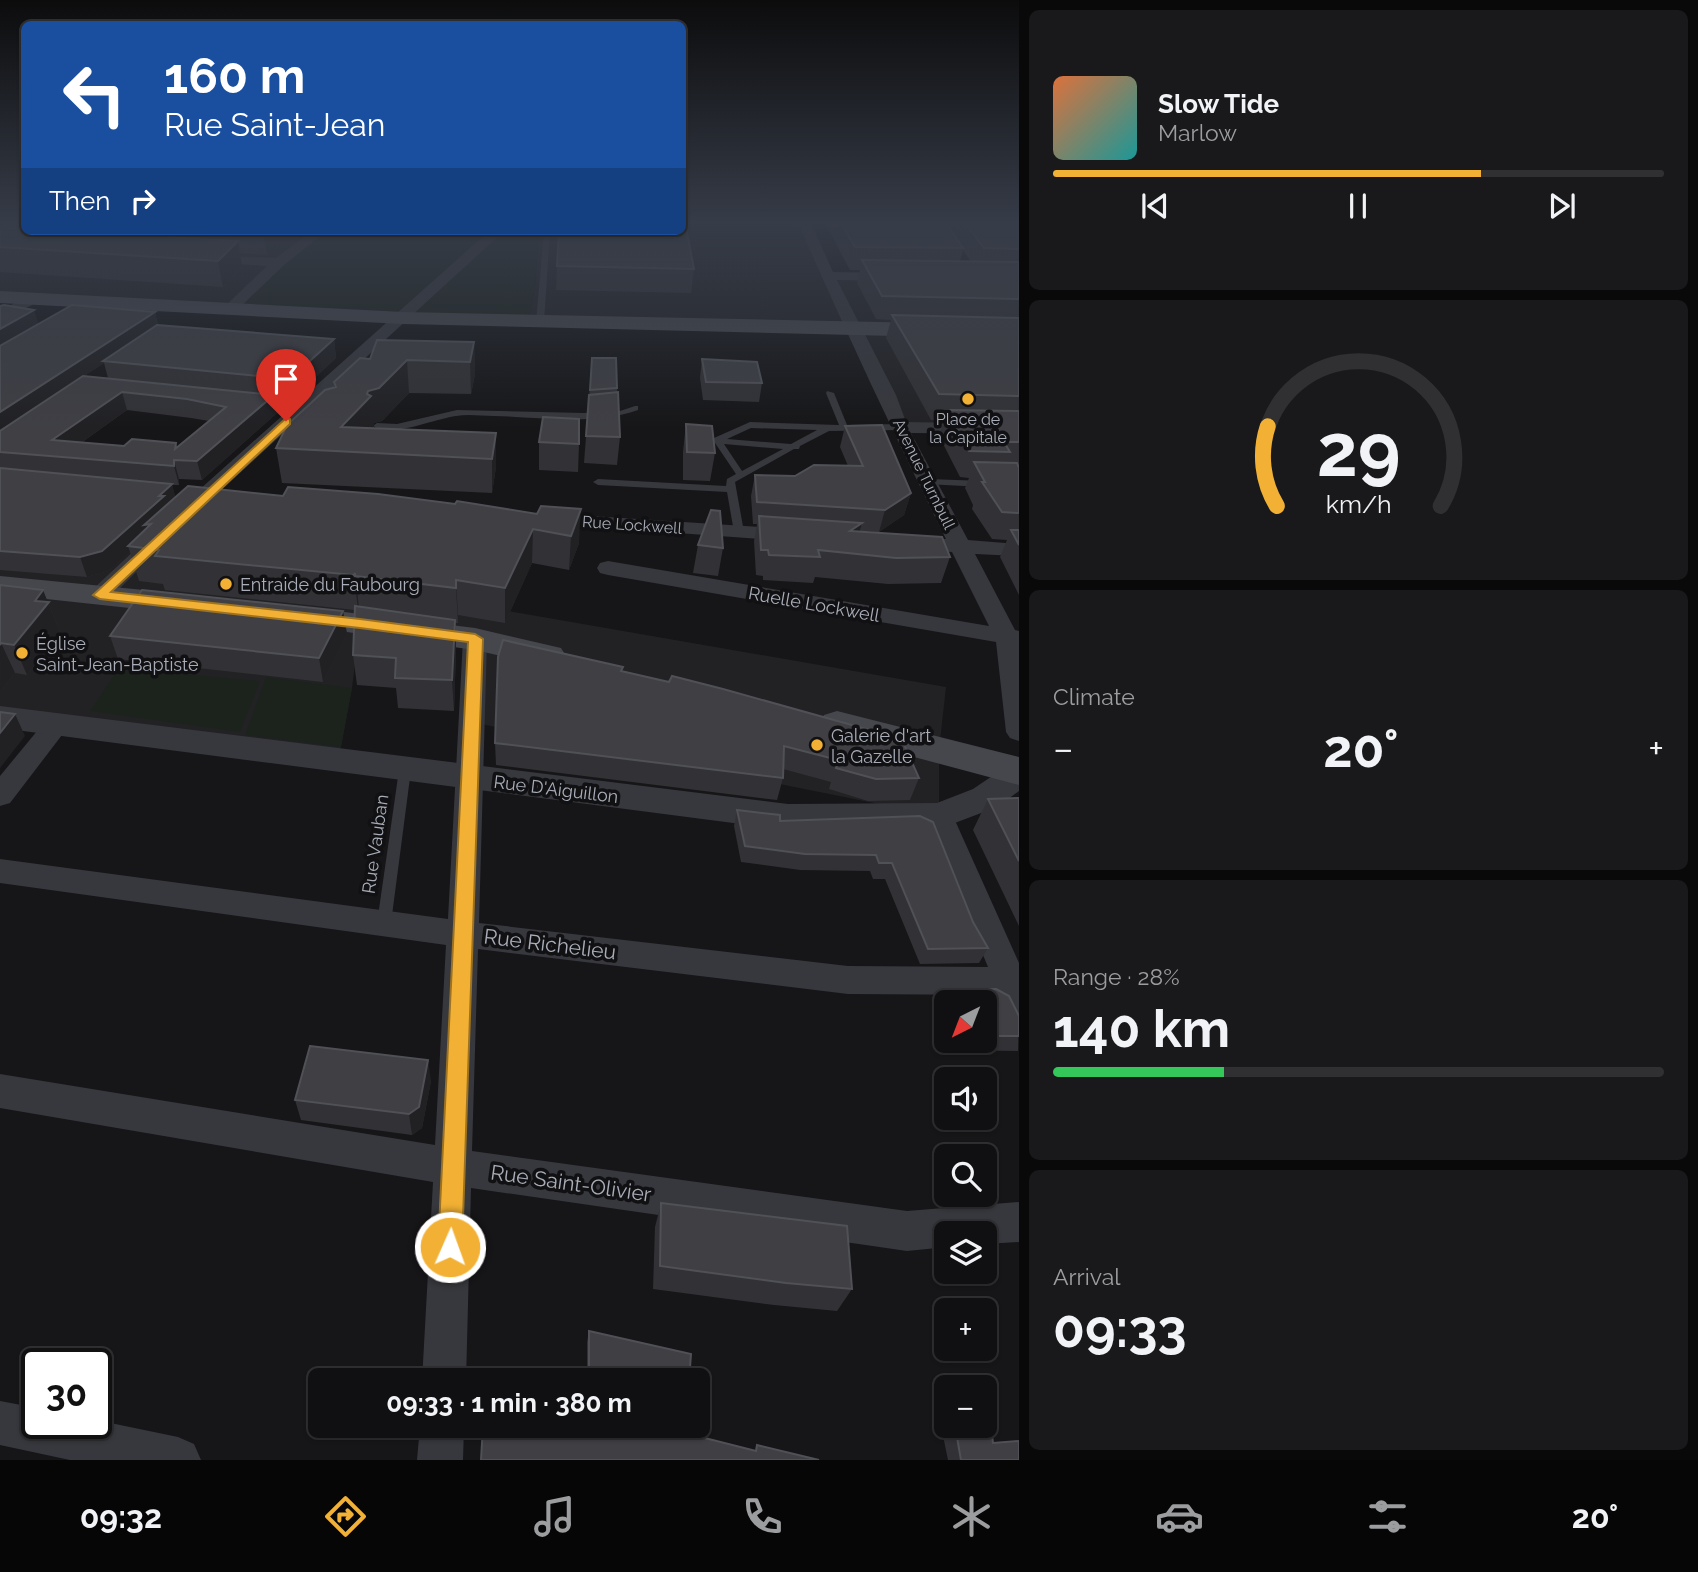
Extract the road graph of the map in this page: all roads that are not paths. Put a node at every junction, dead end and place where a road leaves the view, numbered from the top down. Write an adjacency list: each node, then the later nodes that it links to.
1 (249, 291): 8 (street)
2 (432, 291): 11 (street)
3 (542, 291): 12 (lane)
4 (835, 291): 13 (street, Avenue Turnbull)
5 (0, 297): 6 (main road)
6 (33, 299): 7 (main road); 9 (street)
7 (91, 302): 8 (main road); 10 (street)
8 (230, 309): 11 (main road)
9 (0, 316)
10 (67, 317)
11 (403, 318): 12 (main road); 16 (street)
12 (540, 322): 13 (main road)
13 (852, 328): 14 (main road); 22 (street, Avenue Turnbull)
14 (1019, 332)
15 (337, 351): 16 (street)
16 (365, 353): 20 (street)
17 (830, 393): 24 (lane)
18 (273, 405): 20 (street)
19 (635, 408): 21 (lane)
20 (302, 411): 34 (street)
21 (377, 426)
22 (899, 427): 24 (lane); 25 (street); 30 (street, Avenue Turnbull)
23 (827, 428): 24 (lane); 26 (lane); 27 (lane)
24 (844, 428)
25 (1019, 429)
26 (717, 440): 27 (lane); 28 (lane)
27 (797, 447): 28 (lane)
28 (741, 475): 32 (lane)
29 (597, 482): 32 (lane)
30 (928, 482): 31 (lane); 40 (street, Avenue Turnbull)
31 (993, 484)
32 (730, 489): 37 (lane)
33 (176, 494): 34 (street)
34 (203, 496): 35 (street); 44 (street)
35 (231, 498)
36 (520, 517): 37 (street, Rue Lockwell)
37 (739, 532): 38 (street, Rue Lockwell)
38 (808, 536)
39 (890, 542): 40 (street)
40 (959, 547): 41 (street); 47 (street, Avenue Turnbull)
41 (1019, 550)
42 (608, 568): 47 (street, Ruelle Lockwell)
43 (0, 585): 44 (main road)
44 (100, 595): 45 (main road)
45 (214, 607)
46 (267, 613): 48 (main road)
47 (1013, 638): 53 (street, Avenue Turnbull)
48 (475, 639): 49 (main road); 56 (street)
49 (583, 663)
50 (0, 717): 52 (street, Rue D'Aiguillon)
51 (808, 717): 55 (main road)
52 (56, 725): 54 (street, Rue D'Aiguillon); 57 (street)
53 (1019, 732)
54 (405, 770): 56 (street, Rue D'Aiguillon); 60 (lane, Rue Vauban)
55 (1019, 773): 58 (street, Rue D'Aiguillon)
56 (470, 778): 58 (street, Rue D'Aiguillon); 61 (street)
57 (0, 796)
58 (939, 816): 62 (street)
59 (0, 871): 60 (street, Rue Richelieu)
60 (384, 923): 61 (street, Rue Richelieu)
61 (462, 934): 62 (street, Rue Richelieu); 64 (street)
62 (1016, 987)
63 (0, 1091): 64 (street, Rue Saint-Olivier)
64 (453, 1167): 65 (street, Rue Saint-Olivier); 66 (street)
65 (1019, 1222)
66 (445, 1368)
67 (0, 1423): 69 (street)
68 (441, 1438): 70 (street)
69 (178, 1460)
70 (440, 1460)

